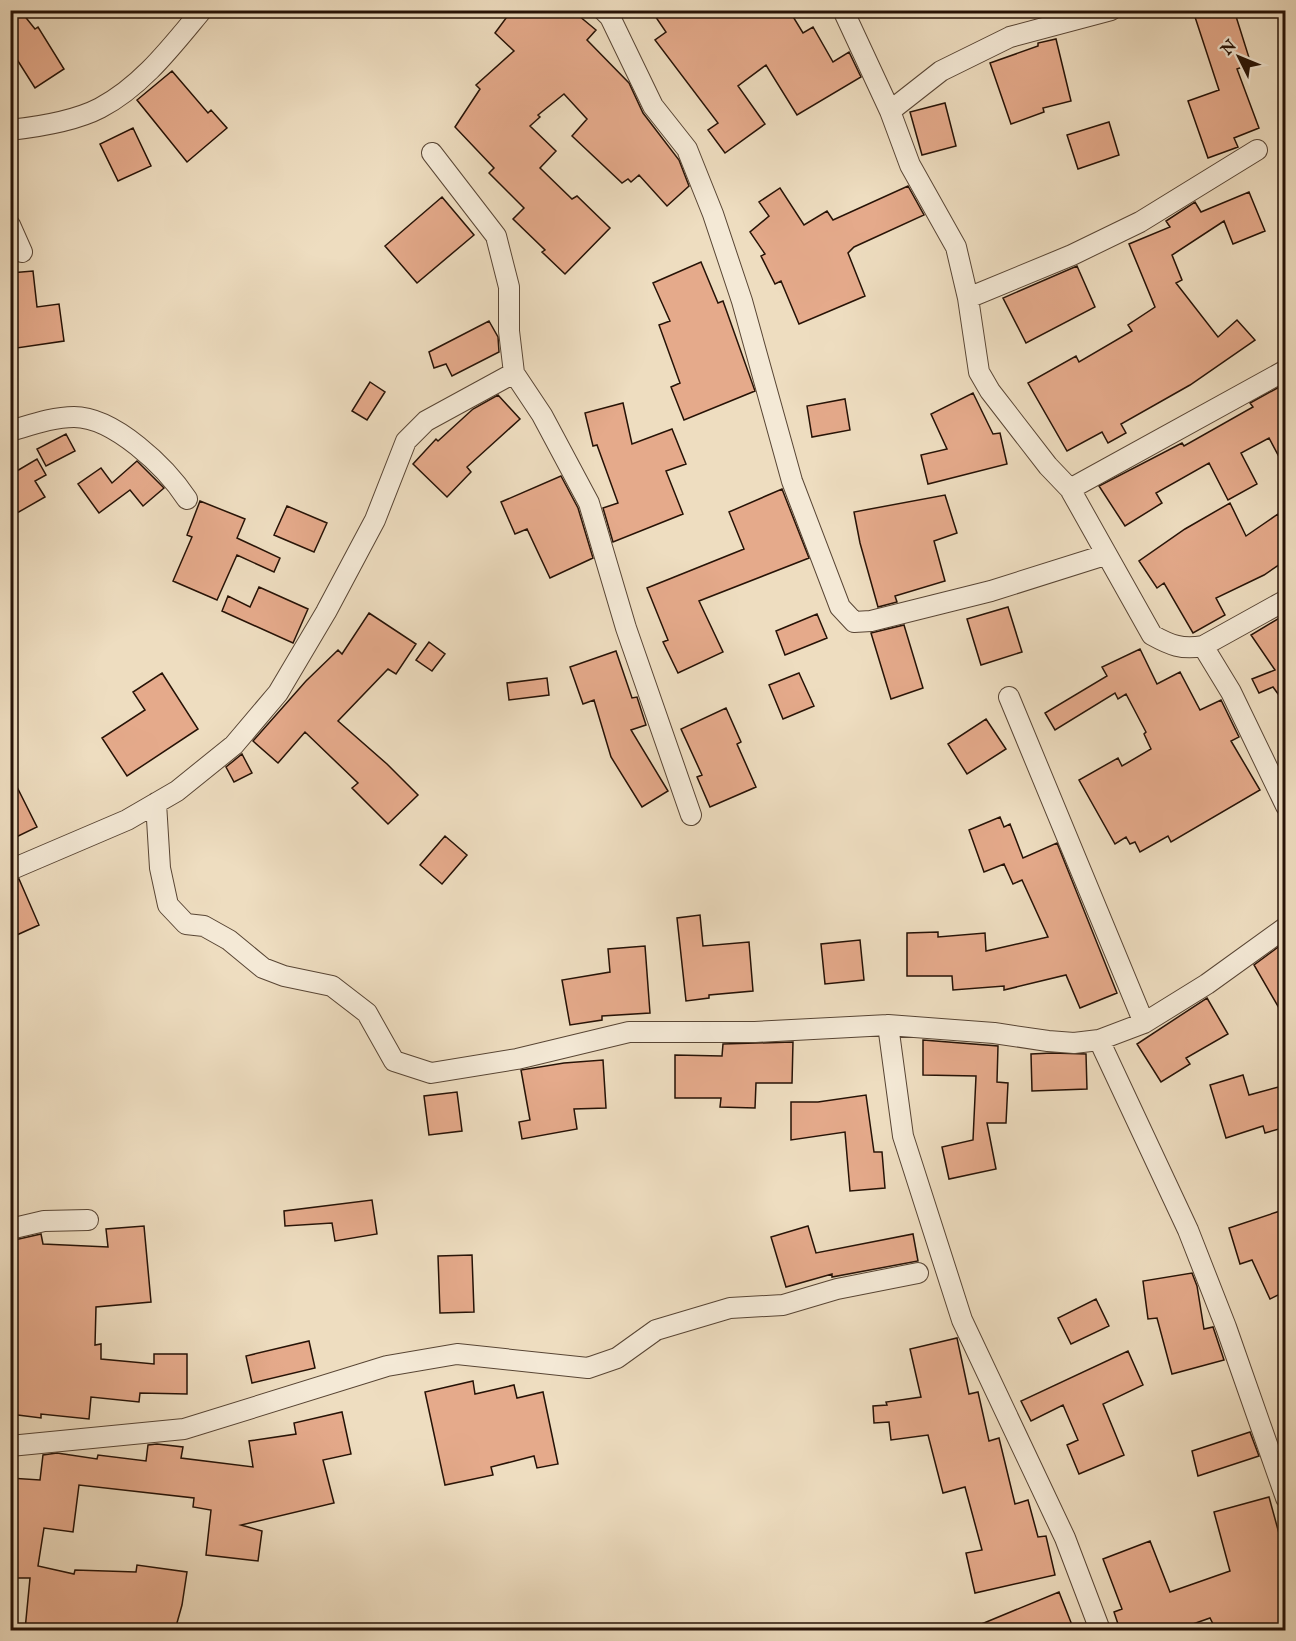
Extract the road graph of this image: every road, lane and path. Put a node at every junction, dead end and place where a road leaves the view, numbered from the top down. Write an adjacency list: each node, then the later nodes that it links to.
1 (202, 10): 6 (street)
2 (603, 10): 17 (street)
3 (843, 10): 5 (street)
4 (1110, 10): 5 (street)
5 (890, 111): 11 (street)
6 (10, 130)
7 (1257, 150): 11 (street)
8 (432, 153): 13 (street)
9 (10, 225): 10 (street)
10 (22, 252)
11 (968, 297): 15 (street)
12 (1286, 370): 15 (street)
13 (514, 373): 21 (street); 23 (street)
14 (10, 431): 16 (street)
15 (1070, 489): 17 (street)
16 (187, 499)
17 (1105, 555): 19 (street)
18 (1286, 600): 19 (street)
19 (1203, 646): 22 (street)
20 (1009, 697): 26 (street)
21 (156, 803): 24 (street); 27 (street)
22 (1286, 806)
23 (692, 816)
24 (10, 870)
25 (1286, 927): 26 (street)
26 (1144, 1023): 28 (street)
27 (888, 1025): 28 (street); 34 (street)
28 (1099, 1040): 33 (street)
29 (88, 1220): 30 (street)
30 (10, 1230)
31 (918, 1273): 32 (street)
32 (10, 1446)
33 (1286, 1498)
34 (1100, 1630)

